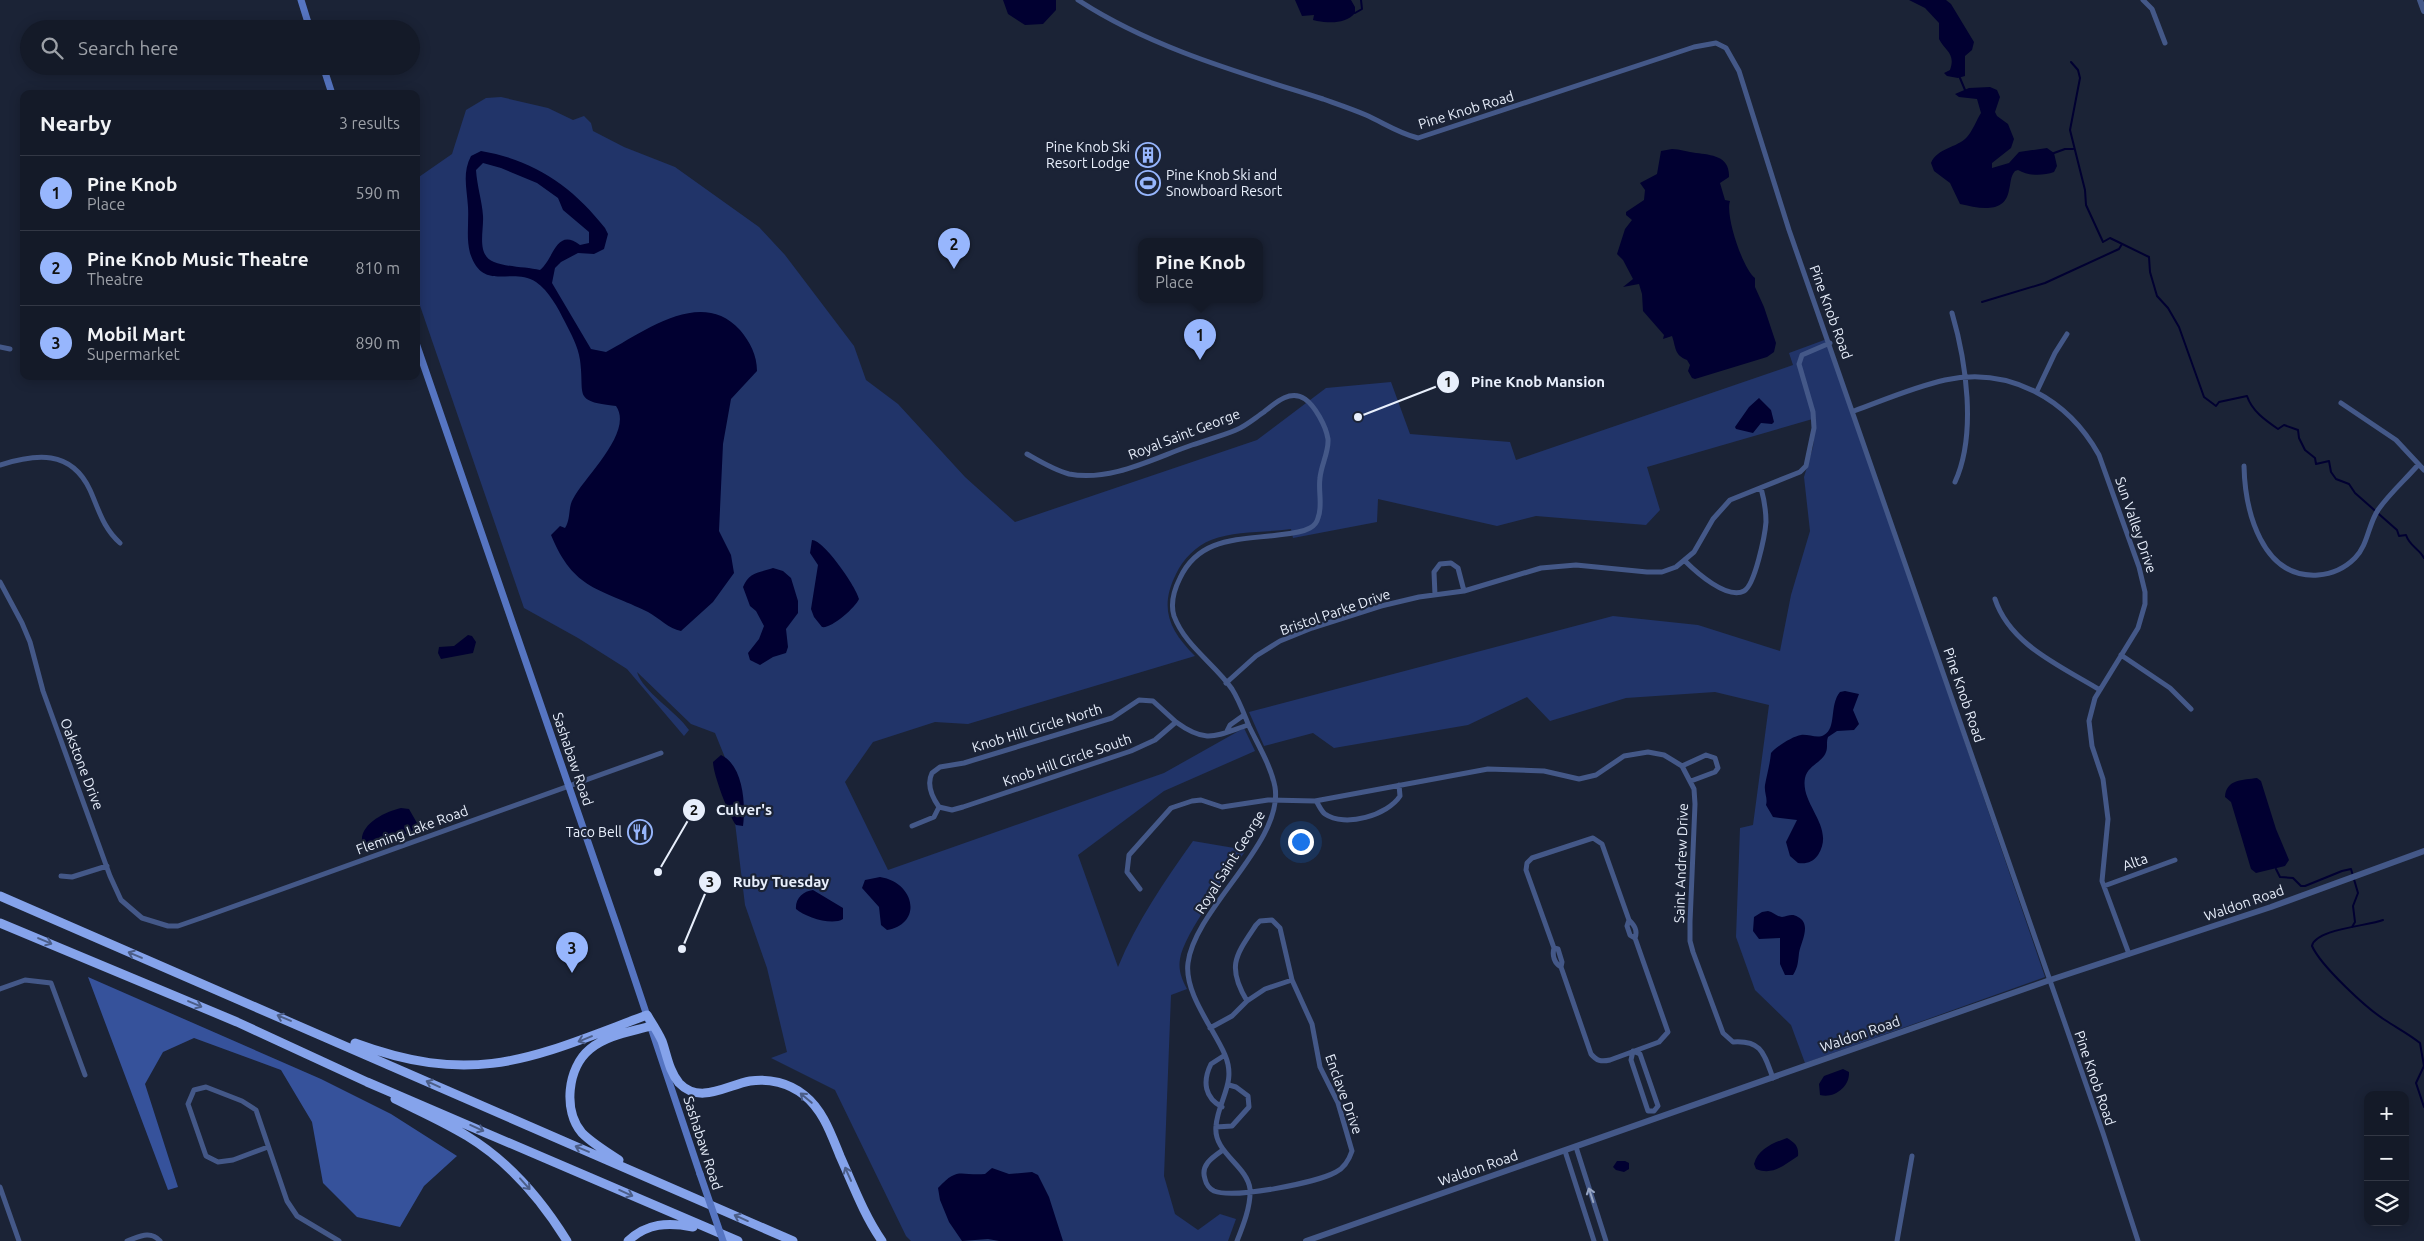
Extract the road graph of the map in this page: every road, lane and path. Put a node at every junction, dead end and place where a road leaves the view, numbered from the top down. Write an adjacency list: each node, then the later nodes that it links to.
1 (300, 0): 6 (main road)
2 (1078, 0): 12 (street, Pine Knob Road)
3 (2143, 0): 7 (street)
4 (2420, 0): 5 (street)
5 (2424, 11)
6 (307, 20)
7 (2165, 43)
8 (326, 75): 9 (main road)
9 (331, 90)
10 (1952, 313): 16 (street)
11 (2068, 334): 17 (street)
12 (1830, 343): 19 (street, Pine Knob Road); 26 (street, Bristol Parke Drive)
13 (0, 347): 14 (street)
14 (10, 349)
15 (420, 355): 44 (main road, Sashabaw Road)
16 (1965, 378): 17 (street, Sun Valley Drive); 19 (street, Sun Valley Drive); 25 (street)
17 (2037, 391): 33 (street, Sun Valley Drive)
18 (2341, 402): 22 (street)
19 (1854, 411): 61 (street, Pine Knob Road)
20 (1027, 454): 34 (street, Royal Saint George)
21 (0, 465): 27 (street)
22 (2418, 465): 23 (street); 24 (street)
23 (2244, 466)
24 (2424, 470)
25 (1955, 482)
26 (1761, 488): 28 (street, Bristol Parke Drive); 28 (street)
27 (120, 543)
28 (1685, 561): 30 (street, Bristol Parke Drive)
29 (0, 582): 52 (street, Oakstone Drive)
30 (1464, 590): 31 (street, Bristol Parke Drive); 31 (street)
31 (1435, 595): 34 (street, Bristol Parke Drive)
32 (1995, 599): 35 (street)
33 (2121, 655): 35 (street, Sun Valley Drive); 36 (street)
34 (1226, 683): 37 (street, Royal Saint George)
35 (2100, 690): 54 (street, Sun Valley Drive)
36 (2191, 709)
37 (1244, 714): 39 (street, Royal Saint George); 40 (street)
38 (1176, 722): 40 (street); 48 (street, Knob Hill Circle South); 48 (street, Knob Hill Circle North)
39 (1248, 724): 40 (street); 46 (street, Royal Saint George)
40 (1227, 732)
41 (660, 753): 44 (street, Fleming Lake Road)
42 (1682, 766): 43 (street, Saint Andrew Drive); 43 (street); 45 (street)
43 (1691, 781): 71 (street, Saint Andrew Drive)
44 (568, 785): 58 (street, Fleming Lake Road); 64 (main road, Sashabaw Road)
45 (1399, 785): 47 (street); 47 (street)
46 (1276, 800): 47 (street); 55 (street); 67 (street, Royal Saint George)
47 (1316, 800)
48 (939, 807): 49 (street)
49 (912, 826)
50 (2424, 852): 59 (street, Waldon Road)
51 (2174, 860): 54 (street, Alta)
52 (107, 866): 53 (street); 58 (street, Oakstone Drive)
53 (61, 876)
54 (2104, 886): 59 (street, Sun Valley Drive)
55 (1140, 889)
56 (0, 896): 65 (highway, one-way to 56)
57 (0, 922): 72 (highway, one-way to 72)
58 (171, 926)
59 (2129, 954): 61 (street, Waldon Road)
60 (1292, 980): 63 (street); 63 (street, Enclave Drive); 85 (street, Enclave Drive)
61 (2050, 980): 71 (street, Waldon Road); 104 (street, Pine Knob Road)
62 (0, 988): 70 (street)
63 (1247, 1001): 67 (street)
64 (647, 1015): 65 (highway, one-way to 65); 66 (main road, Sashabaw Road); 98 (highway, one-way to 64)
65 (300, 1025): 83 (highway, one-way to 65)
66 (651, 1026): 83 (highway); 95 (main road, Sashabaw Road, bridge)
67 (1210, 1028): 69 (street, Royal Saint George)
68 (1633, 1051): 68 (street); 75 (street); 75 (street)
69 (1225, 1055): 73 (street, Royal Saint George); 74 (street)
70 (85, 1075)
71 (1773, 1078): 76 (street, Waldon Road)
72 (368, 1082): 88 (highway, one-way to 88); 93 (highway, one-way to 93)
73 (1228, 1085): 74 (street, Royal Saint George); 77 (street)
74 (1222, 1107): 77 (street, Royal Saint George)
75 (1654, 1111): 76 (street)
76 (1656, 1120): 79 (street, Waldon Road)
77 (1216, 1127): 80 (street)
78 (268, 1147): 78 (street); 92 (street)
79 (1576, 1147): 81 (street, Waldon Road); 86 (street, one-way to 79)
80 (1223, 1150): 85 (street); 85 (street)
81 (1565, 1151): 87 (street); 100 (street, Waldon Road)
82 (1912, 1156): 103 (street)
83 (643, 1175): 97 (highway, one-way to 83)
84 (0, 1187): 89 (street)
85 (1250, 1191): 99 (street)
86 (1596, 1212): 87 (street); 102 (street)
87 (1586, 1215): 101 (street)
88 (708, 1229): 94 (highway); 96 (highway)
89 (19, 1241)
90 (127, 1241): 91 (street)
91 (160, 1241)
92 (339, 1241)
93 (567, 1241)
94 (628, 1241)
95 (722, 1241)
96 (738, 1241)
97 (793, 1241)
98 (882, 1241)
99 (1237, 1241)
100 (1306, 1241)
101 (1594, 1241)
102 (1606, 1241)
103 (1897, 1241)
104 (2138, 1241)

